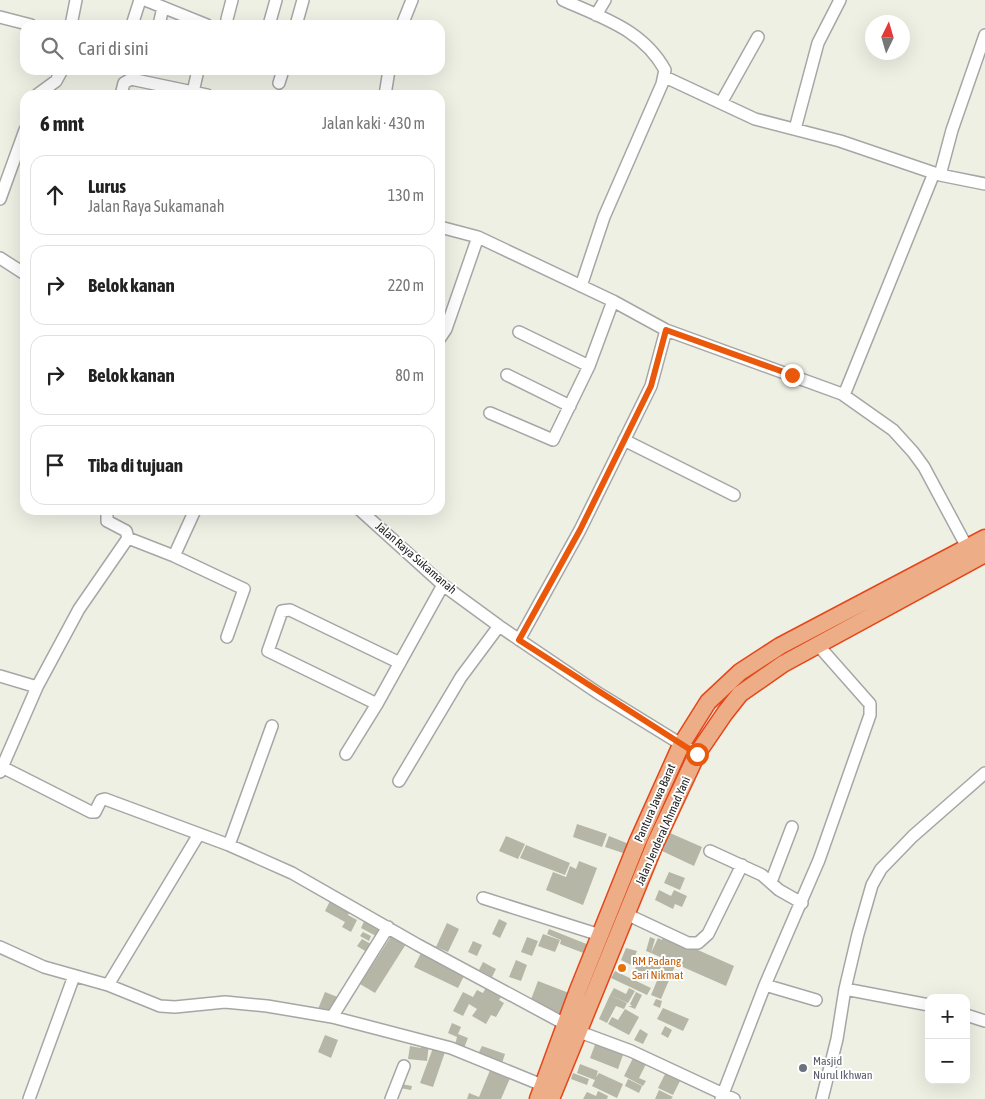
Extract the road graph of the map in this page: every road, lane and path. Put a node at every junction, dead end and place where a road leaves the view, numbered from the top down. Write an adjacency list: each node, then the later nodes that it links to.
1 (76, 0): 15 (street)
2 (140, 0): 16 (street)
3 (145, 0): 11 (street)
4 (232, 0): 14 (street)
5 (276, 0): 19 (street)
6 (303, 0): 20 (street)
7 (412, 0): 21 (street)
8 (563, 0): 12 (street)
9 (605, 0): 12 (street)
10 (840, 0): 38 (street)
11 (163, 7): 17 (street); 18 (street)
12 (596, 14): 30 (street)
13 (0, 17): 22 (street)
14 (227, 18)
15 (72, 20)
16 (134, 20)
17 (159, 20)
18 (195, 20)
19 (270, 20)
20 (297, 20)
21 (404, 20)
22 (20, 22)
23 (985, 35): 40 (street)
24 (758, 37): 37 (street)
25 (59, 75): 32 (street)
26 (197, 75): 35 (street)
27 (281, 75): 31 (street)
28 (388, 75): 36 (street)
29 (146, 76): 33 (street); 34 (street)
30 (665, 77): 37 (street); 47 (street)
31 (279, 83)
32 (44, 90)
33 (123, 90)
34 (187, 90)
35 (193, 90)
36 (386, 90)
37 (721, 103): 38 (street)
38 (794, 129): 40 (street)
39 (20, 144): 42 (street)
40 (937, 174): 41 (street); 54 (street)
41 (985, 184)
42 (0, 198)
43 (445, 228): 44 (street)
44 (478, 237): 47 (street); 49 (street)
45 (0, 258): 46 (street)
46 (20, 271)
47 (581, 286): 48 (street)
48 (613, 302): 50 (street); 52 (street)
49 (445, 330)
50 (666, 330): 54 (street); 57 (street)
51 (519, 332): 52 (street)
52 (589, 366): 55 (street)
53 (507, 375): 55 (street)
54 (844, 395): 64 (street)
55 (570, 406): 56 (street)
56 (490, 413)
57 (624, 440): 58 (street); 70 (street)
58 (734, 495)
59 (106, 515): 62 (street)
60 (193, 515): 66 (street)
61 (366, 515): 67 (street, Jalan Raya Sukamanah)
62 (128, 538): 66 (street); 74 (street)
63 (985, 538): 64 (highway, Pantura Jawa Barat)
64 (968, 549): 77 (highway, Pantura Jawa Barat)
65 (985, 554): 71 (highway, Jalan Jenderal Ahmad Yani)
66 (174, 556): 69 (street)
67 (443, 585): 68 (street, Jalan Raya Sukamanah); 72 (street)
68 (499, 626): 70 (street, Jalan Raya Sukamanah); 82 (street)
69 (227, 637)
70 (519, 640): 77 (street, Jalan Raya Sukamanah)
71 (817, 644): 79 (highway, Jalan Jenderal Ahmad Yani); 90 (street)
72 (400, 663): 75 (street); 75 (street)
73 (0, 676): 74 (street)
74 (37, 687): 80 (street)
75 (377, 704): 78 (street)
76 (272, 726): 85 (street)
77 (681, 745): 79 (street, Jalan Raya Sukamanah); 93 (highway, Pantura Jawa Barat)
78 (346, 754)
79 (697, 754): 91 (highway, Jalan Jenderal Ahmad Yani)
80 (1, 770): 84 (street)
81 (985, 774): 98 (street)
82 (399, 781)
83 (792, 827): 88 (street)
84 (199, 834): 85 (street); 96 (street)
85 (230, 845): 92 (street)
86 (710, 851): 87 (street)
87 (742, 864): 88 (street); 91 (street)
88 (771, 882): 90 (street)
89 (483, 898): 93 (street)
90 (802, 903): 97 (street)
91 (626, 914): 104 (highway, Jalan Jenderal Ahmad Yani)
92 (388, 927): 102 (street); 104 (street)
93 (600, 935): 104 (highway, Pantura Jawa Barat)
94 (0, 947): 95 (street)
95 (74, 976): 96 (street); 108 (street)
96 (108, 985): 102 (street)
97 (765, 985): 99 (street); 107 (street)
98 (845, 989): 100 (street); 112 (street)
99 (816, 1000)
100 (925, 1004)
101 (970, 1016): 103 (street)
102 (332, 1017): 106 (street)
103 (985, 1021)
104 (571, 1028): 106 (highway, Pantura Jawa Barat); 107 (street); 110 (highway, Jalan Jenderal Ahmad Yani)
105 (404, 1066): 109 (street)
106 (540, 1092)
107 (722, 1096): 111 (street)
108 (29, 1099)
109 (391, 1099)
110 (551, 1099)
111 (734, 1099)
112 (822, 1099)

